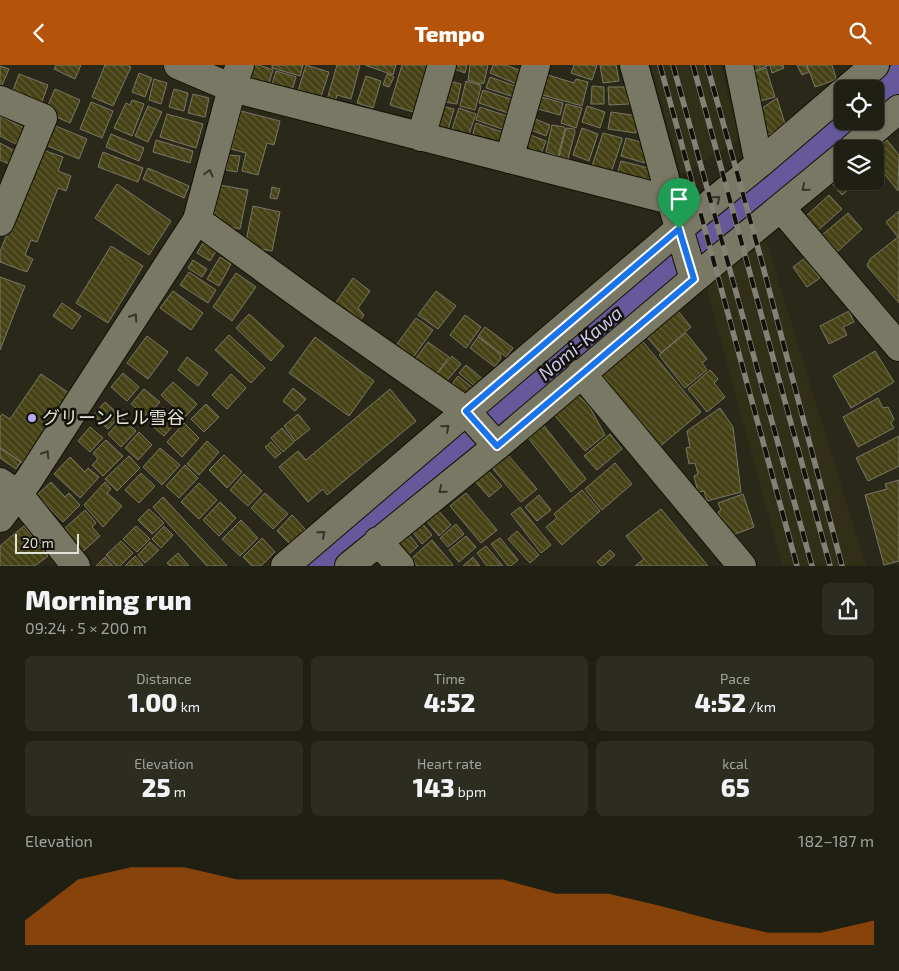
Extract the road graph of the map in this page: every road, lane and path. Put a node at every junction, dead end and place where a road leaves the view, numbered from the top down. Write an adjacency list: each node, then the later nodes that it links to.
1 (178, 65): 7 (street)
2 (442, 65): 12 (street)
3 (536, 65): 14 (street)
4 (634, 65): 17 (street)
5 (739, 65): 15 (street)
6 (875, 65): 8 (street)
7 (236, 77): 12 (street); 19 (street, one-way to 7)
8 (858, 80)
9 (0, 100): 20 (street)
10 (834, 100): 15 (street)
11 (899, 109): 13 (street)
12 (421, 137): 14 (street)
13 (863, 140)
14 (509, 159): 17 (street)
15 (759, 164): 21 (street, one-way to 15)
16 (834, 164): 18 (street, one-way to 18)
17 (670, 200): 21 (street)
18 (781, 208): 22 (street); 23 (street)
19 (197, 220): 25 (street); 27 (street, one-way to 19)
20 (0, 222)
21 (679, 229): 22 (street); 25 (street)
22 (694, 279): 24 (street)
23 (899, 347)
24 (581, 373): 26 (street); 34 (street)
25 (470, 414): 26 (street); 31 (street, one-way to 25)
26 (495, 443): 29 (street, one-way to 29)
27 (9, 488): 28 (street); 30 (street)
28 (0, 518)
29 (378, 541): 32 (street); 33 (street)
30 (76, 566)
31 (285, 566)
32 (349, 566)
33 (400, 566)
34 (742, 566)

